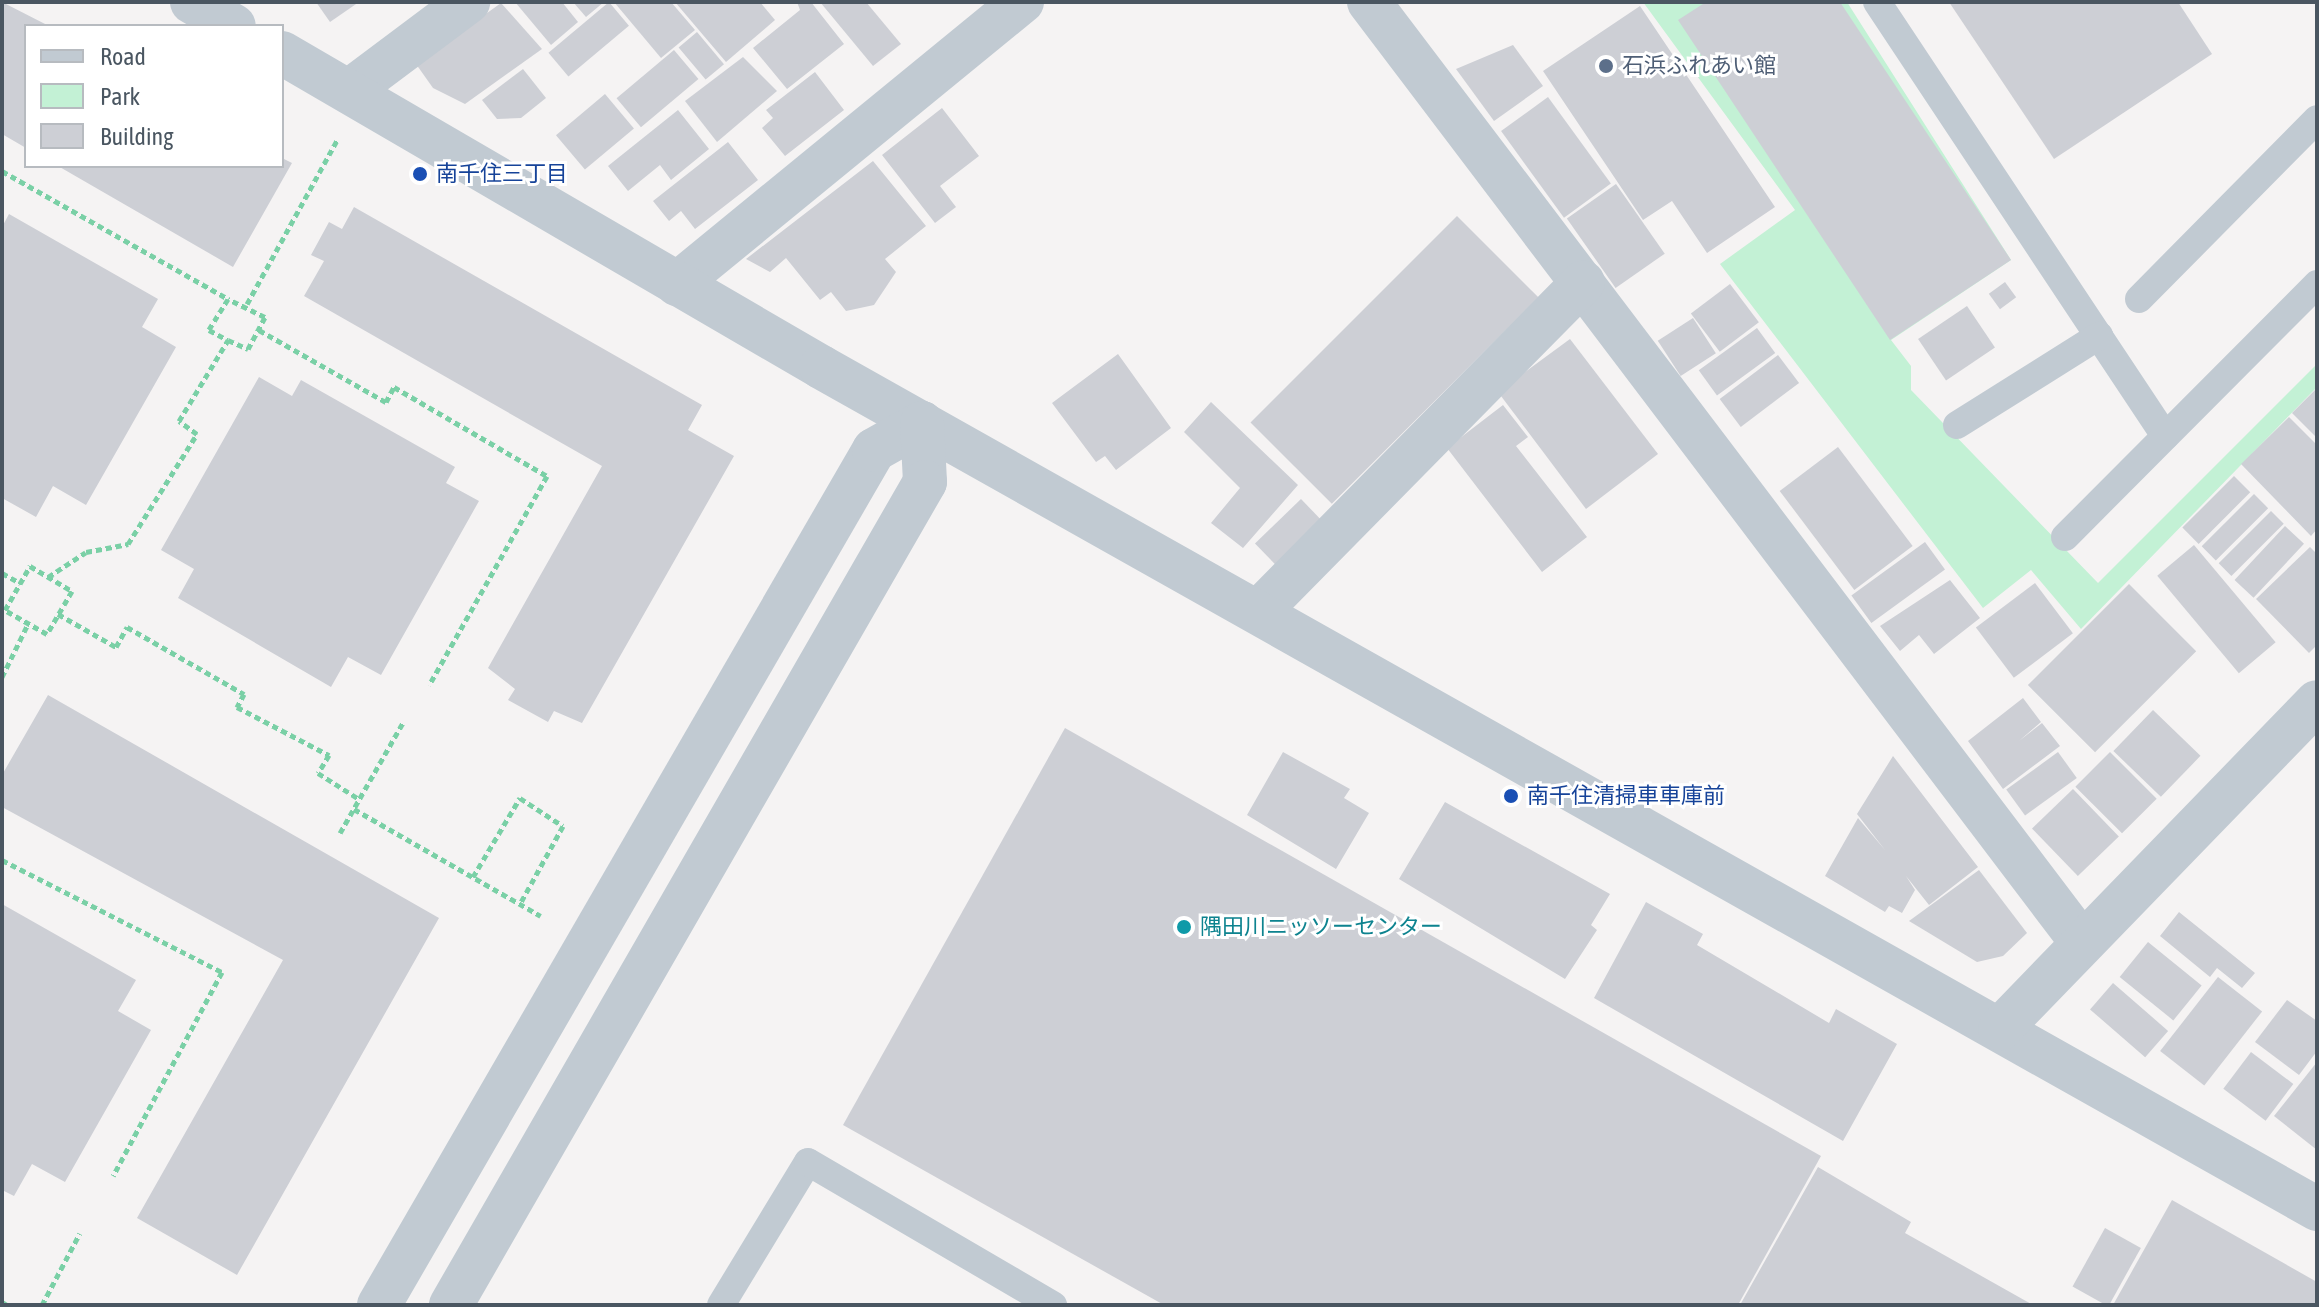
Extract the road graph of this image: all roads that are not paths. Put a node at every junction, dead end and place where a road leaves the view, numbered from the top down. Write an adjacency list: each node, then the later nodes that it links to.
1 (192, 2): 6 (street)
2 (468, 2): 8 (street)
3 (1022, 2): 11 (street)
4 (1369, 2): 10 (street)
5 (1877, 2): 14 (lane)
6 (230, 24)
7 (284, 55): 8 (street)
8 (345, 112): 11 (street)
9 (2317, 119): 13 (lane)
10 (1583, 282): 19 (street); 21 (street)
11 (677, 284): 15 (street)
12 (2317, 284): 17 (lane)
13 (2139, 299)
14 (2099, 336): 16 (lane); 17 (lane)
15 (922, 423): 19 (street); 24 (street); 25 (street)
16 (1957, 425)
17 (2165, 436): 18 (lane)
18 (2065, 537)
19 (1260, 610): 22 (street)
20 (2317, 702): 21 (street)
21 (2080, 940): 22 (street)
22 (2000, 1029): 23 (street)
23 (2317, 1209)
24 (379, 1305)
25 (451, 1305)
26 (721, 1305): 27 (lane)
27 (1053, 1305)

